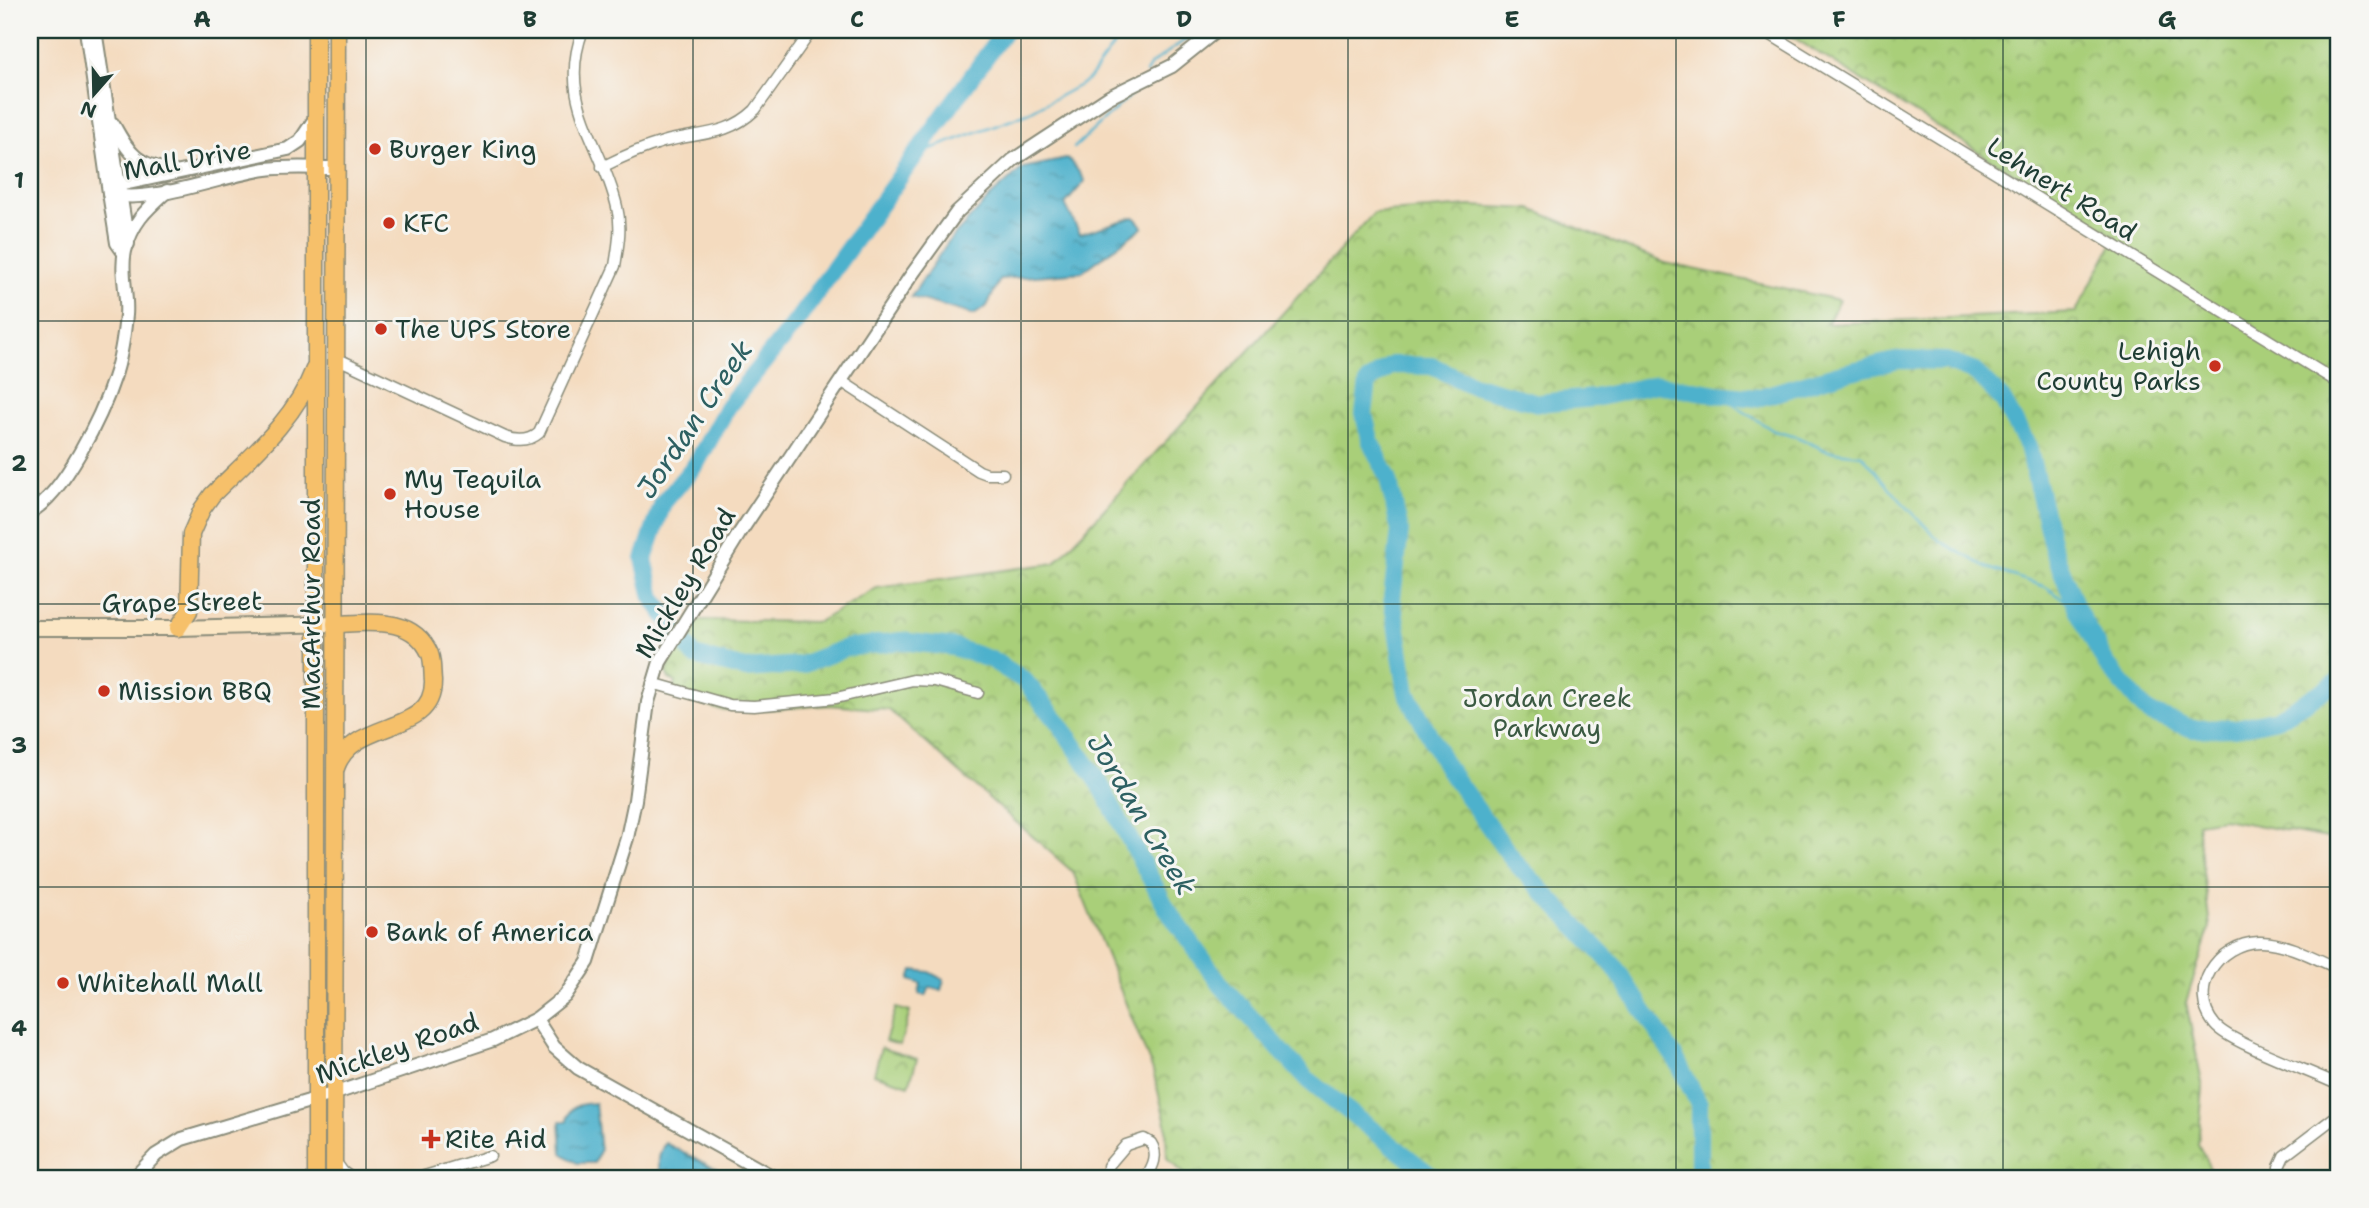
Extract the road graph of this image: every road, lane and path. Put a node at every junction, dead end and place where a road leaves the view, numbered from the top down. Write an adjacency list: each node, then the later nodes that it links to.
1 (86, 30): 16 (street)
2 (95, 30): 10 (street)
3 (316, 30): 9 (highway, MacArthur Road)
4 (337, 30): 13 (highway, MacArthur Road)
5 (583, 30): 11 (street)
6 (812, 30): 11 (street)
7 (1217, 30): 20 (street, Mickley Road)
8 (1763, 30): 21 (street, Lehnert Road)
9 (316, 117): 12 (highway, MacArthur Road); 14 (street, Mall Drive)
10 (109, 118): 14 (street); 16 (street)
11 (602, 167): 19 (street)
12 (317, 168): 13 (street, Mall Drive); 15 (street, Mall Drive); 18 (highway, MacArthur Road)
13 (337, 168): 19 (highway, MacArthur Road)
14 (178, 173): 16 (street, Mall Drive)
15 (167, 191): 16 (street, Mall Drive); 17 (street)
16 (116, 192): 17 (street)
17 (126, 248): 23 (street)
18 (317, 356): 25 (highway, MacArthur Road); 27 (highway)
19 (336, 358): 24 (highway, MacArthur Road)
20 (841, 381): 22 (street); 28 (street, Mickley Road)
21 (2339, 383)
22 (1003, 474)
23 (30, 512)
24 (335, 624): 25 (main road, Grape Street); 30 (highway, MacArthur Road); 30 (highway)
25 (316, 625): 27 (main road, Grape Street); 35 (highway, MacArthur Road)
26 (30, 628): 27 (main road, Grape Street)
27 (178, 628)
28 (652, 683): 29 (street); 32 (street, Mickley Road)
29 (978, 693)
30 (335, 770): 34 (highway, MacArthur Road)
31 (2339, 969): 33 (street)
32 (536, 1020): 34 (street, Mickley Road); 44 (street)
33 (2339, 1085)
34 (334, 1094): 35 (street, Mickley Road); 38 (highway, MacArthur Road)
35 (316, 1099): 39 (street, Mickley Road); 40 (highway, MacArthur Road)
36 (2339, 1114): 47 (street)
37 (490, 1156): 43 (street)
38 (334, 1159): 41 (highway, MacArthur Road); 42 (street)
39 (134, 1178)
40 (316, 1178)
41 (334, 1178)
42 (351, 1178)
43 (418, 1178)
44 (775, 1178)
45 (1112, 1178): 46 (street)
46 (1146, 1178)
47 (2281, 1178)

